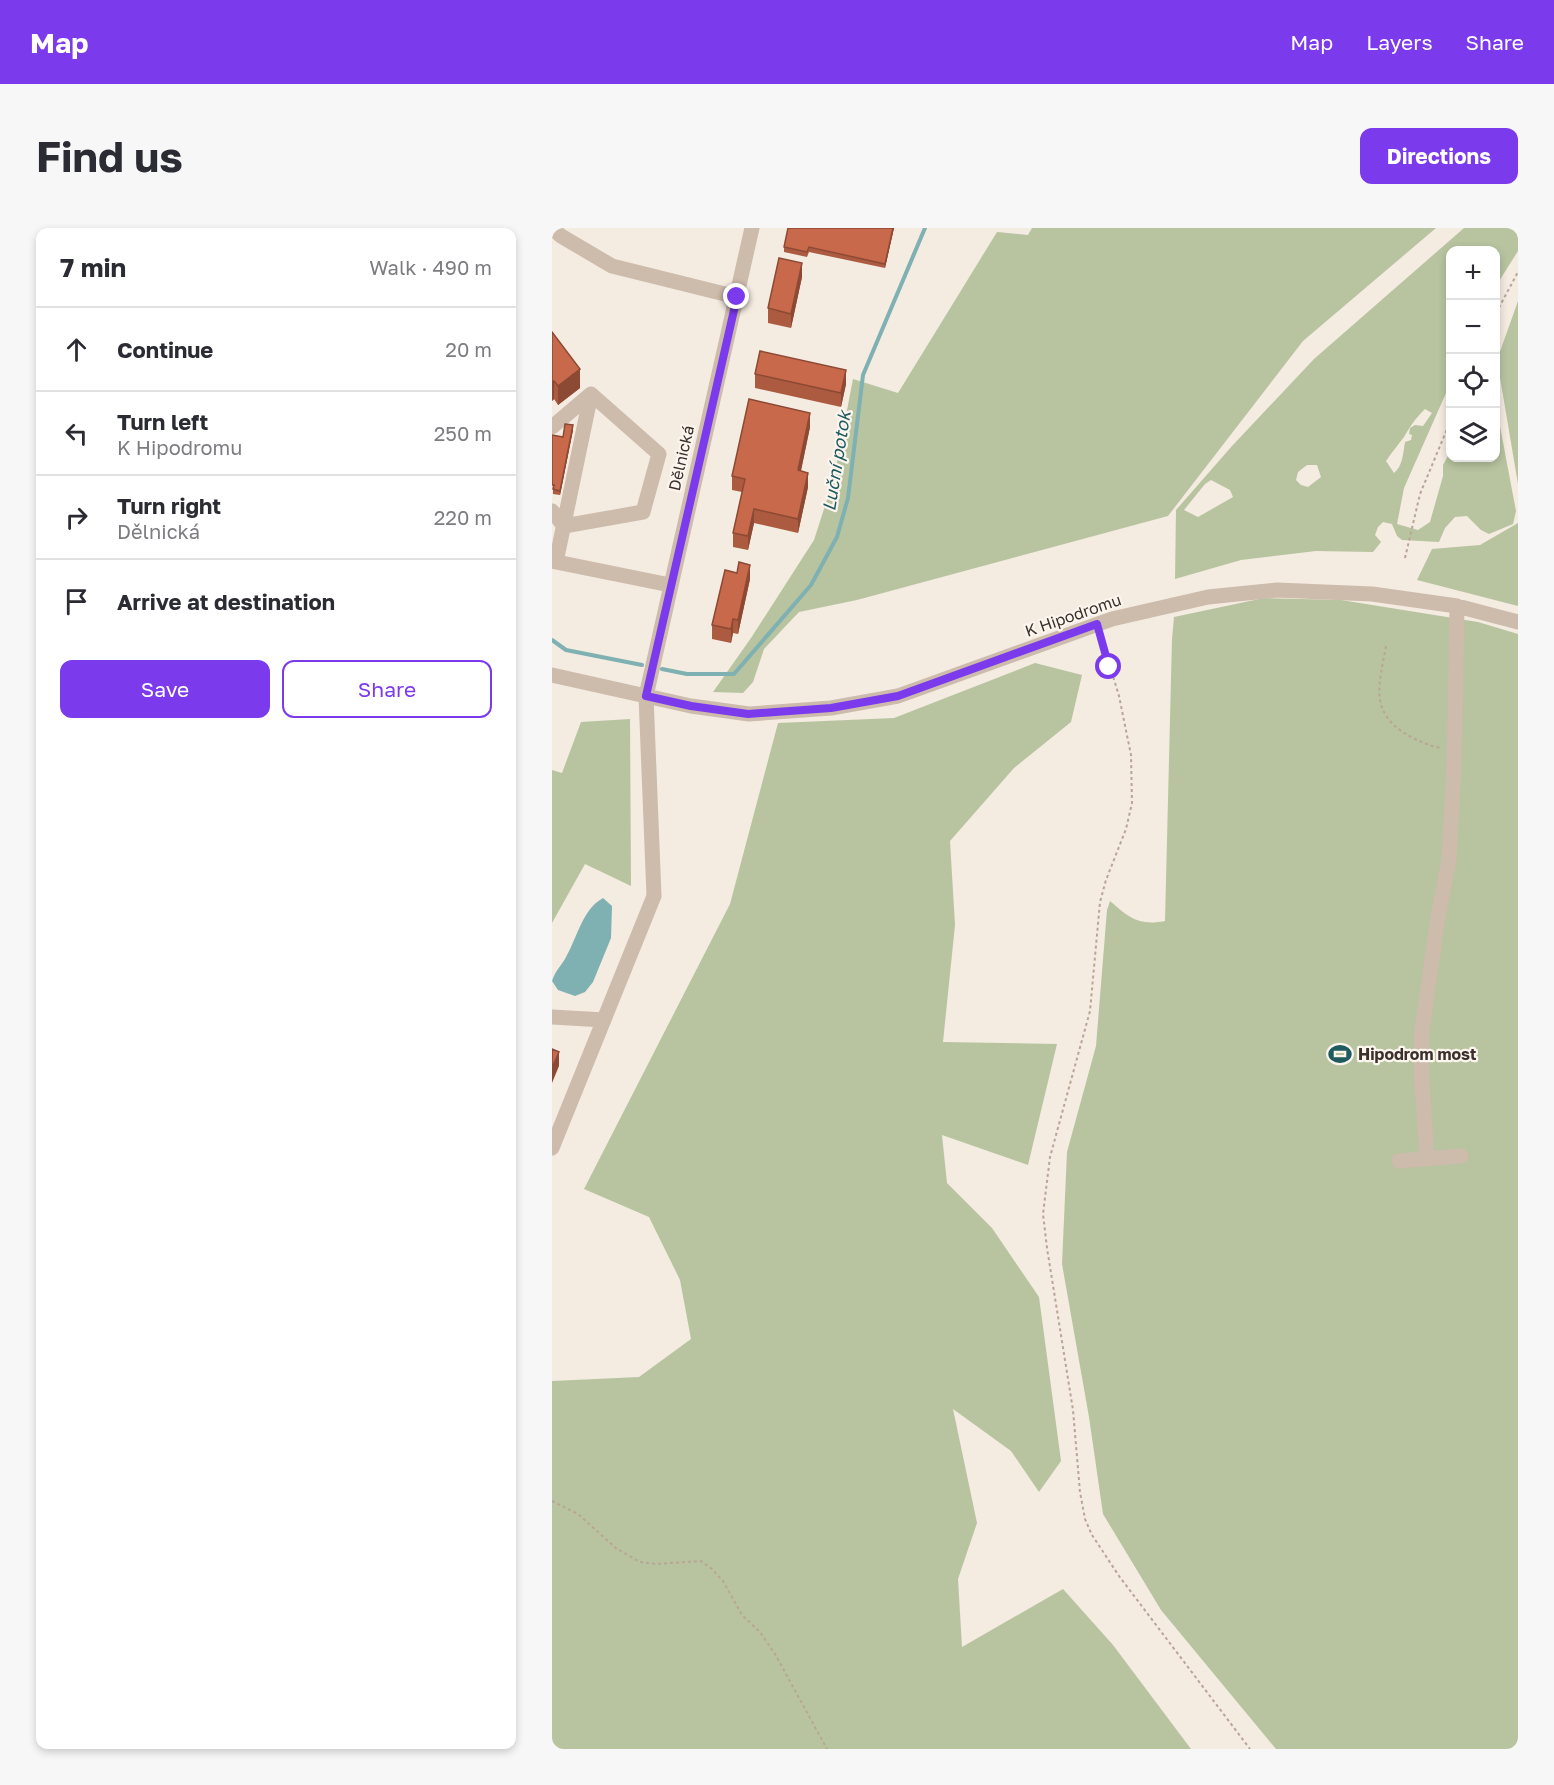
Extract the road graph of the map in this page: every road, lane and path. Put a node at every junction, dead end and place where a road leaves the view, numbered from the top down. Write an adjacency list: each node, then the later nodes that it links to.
1 (552, 228): 4 (street)
2 (752, 228): 4 (street, Dělnická)
3 (1518, 272): 5 (path)
4 (737, 297): 13 (street, Dělnická)
5 (1500, 306)
6 (591, 394): 7 (street); 10 (street); 10 (street)
7 (552, 427)
8 (1446, 432): 11 (path)
9 (552, 511): 10 (street)
10 (564, 526): 12 (street)
11 (1405, 558)
12 (554, 562): 13 (street)
13 (670, 585): 19 (street, Dělnická)
14 (1456, 606): 15 (street, K Hipodromu); 16 (street, K Hipodromu); 20 (street)
15 (1518, 622)
16 (1097, 624): 19 (street, K Hipodromu); 29 (path)
17 (1386, 646): 20 (path)
18 (552, 675): 19 (street, K Hipodromu)
19 (646, 696): 22 (street, Dělnická)
20 (1454, 748): 25 (street)
21 (552, 1017): 22 (street)
22 (604, 1020): 23 (street, Dělnická)
23 (552, 1148)
24 (1461, 1156): 25 (street)
25 (1427, 1159): 26 (street)
26 (1399, 1161)
27 (552, 1501): 28 (path)
28 (827, 1749)
29 (1250, 1749)

